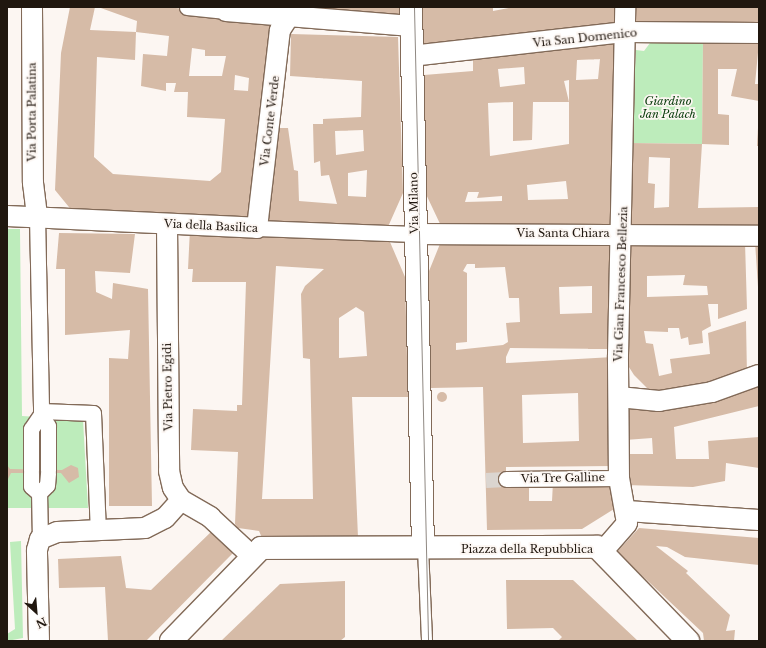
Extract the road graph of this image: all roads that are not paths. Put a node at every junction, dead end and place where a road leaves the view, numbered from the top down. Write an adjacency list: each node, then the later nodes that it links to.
1 (32, 7): 12 (street, Via Porta Palatina)
2 (187, 7): 4 (street)
3 (625, 7): 8 (street, Via Gian Francesco Bellezia)
4 (226, 12): 5 (street)
5 (276, 12): 6 (street); 14 (street, Via Conte Verde)
6 (327, 14): 7 (street)
7 (411, 17): 10 (street, Via Milano)
8 (626, 32): 9 (street, Via San Domenico); 10 (street, Via San Domenico); 15 (street, Via Gian Francesco Bellezia)
9 (759, 33)
10 (411, 56): 16 (street, Via Milano)
11 (7, 216): 12 (street, Via della Basilica)
12 (37, 216): 13 (street, Via della Basilica); 20 (street)
13 (166, 224): 14 (street, Via della Basilica); 24 (street, Via Pietro Egidi)
14 (256, 228): 16 (street, Via della Basilica)
15 (622, 232): 16 (street, Via Santa Chiara); 17 (street, Via Santa Chiara); 19 (street, Via Gian Francesco Bellezia)
16 (414, 234): 29 (street, Via Milano)
17 (759, 236)
18 (759, 374): 19 (street)
19 (620, 398): 21 (street, Via Gian Francesco Bellezia)
20 (41, 412): 23 (street); 23 (street); 27 (street)
21 (619, 478): 22 (street, Via Tre Galline); 25 (street, Via Gian Francesco Bellezia)
22 (506, 479)
23 (39, 493): 28 (street)
24 (181, 500): 27 (street); 31 (street)
25 (627, 511): 26 (street); 30 (street, Via Gian Francesco Bellezia)
26 (759, 520)
27 (98, 530): 28 (street)
28 (40, 539): 32 (street)
29 (423, 548): 30 (street, Piazza della Repubblica); 31 (street, Piazza della Repubblica); 34 (lane)
30 (602, 552): 35 (street, Piazza della Repubblica)
31 (252, 556): 33 (street, Piazza della Repubblica)
32 (39, 641)
33 (171, 641)
34 (427, 641)
35 (688, 641)

